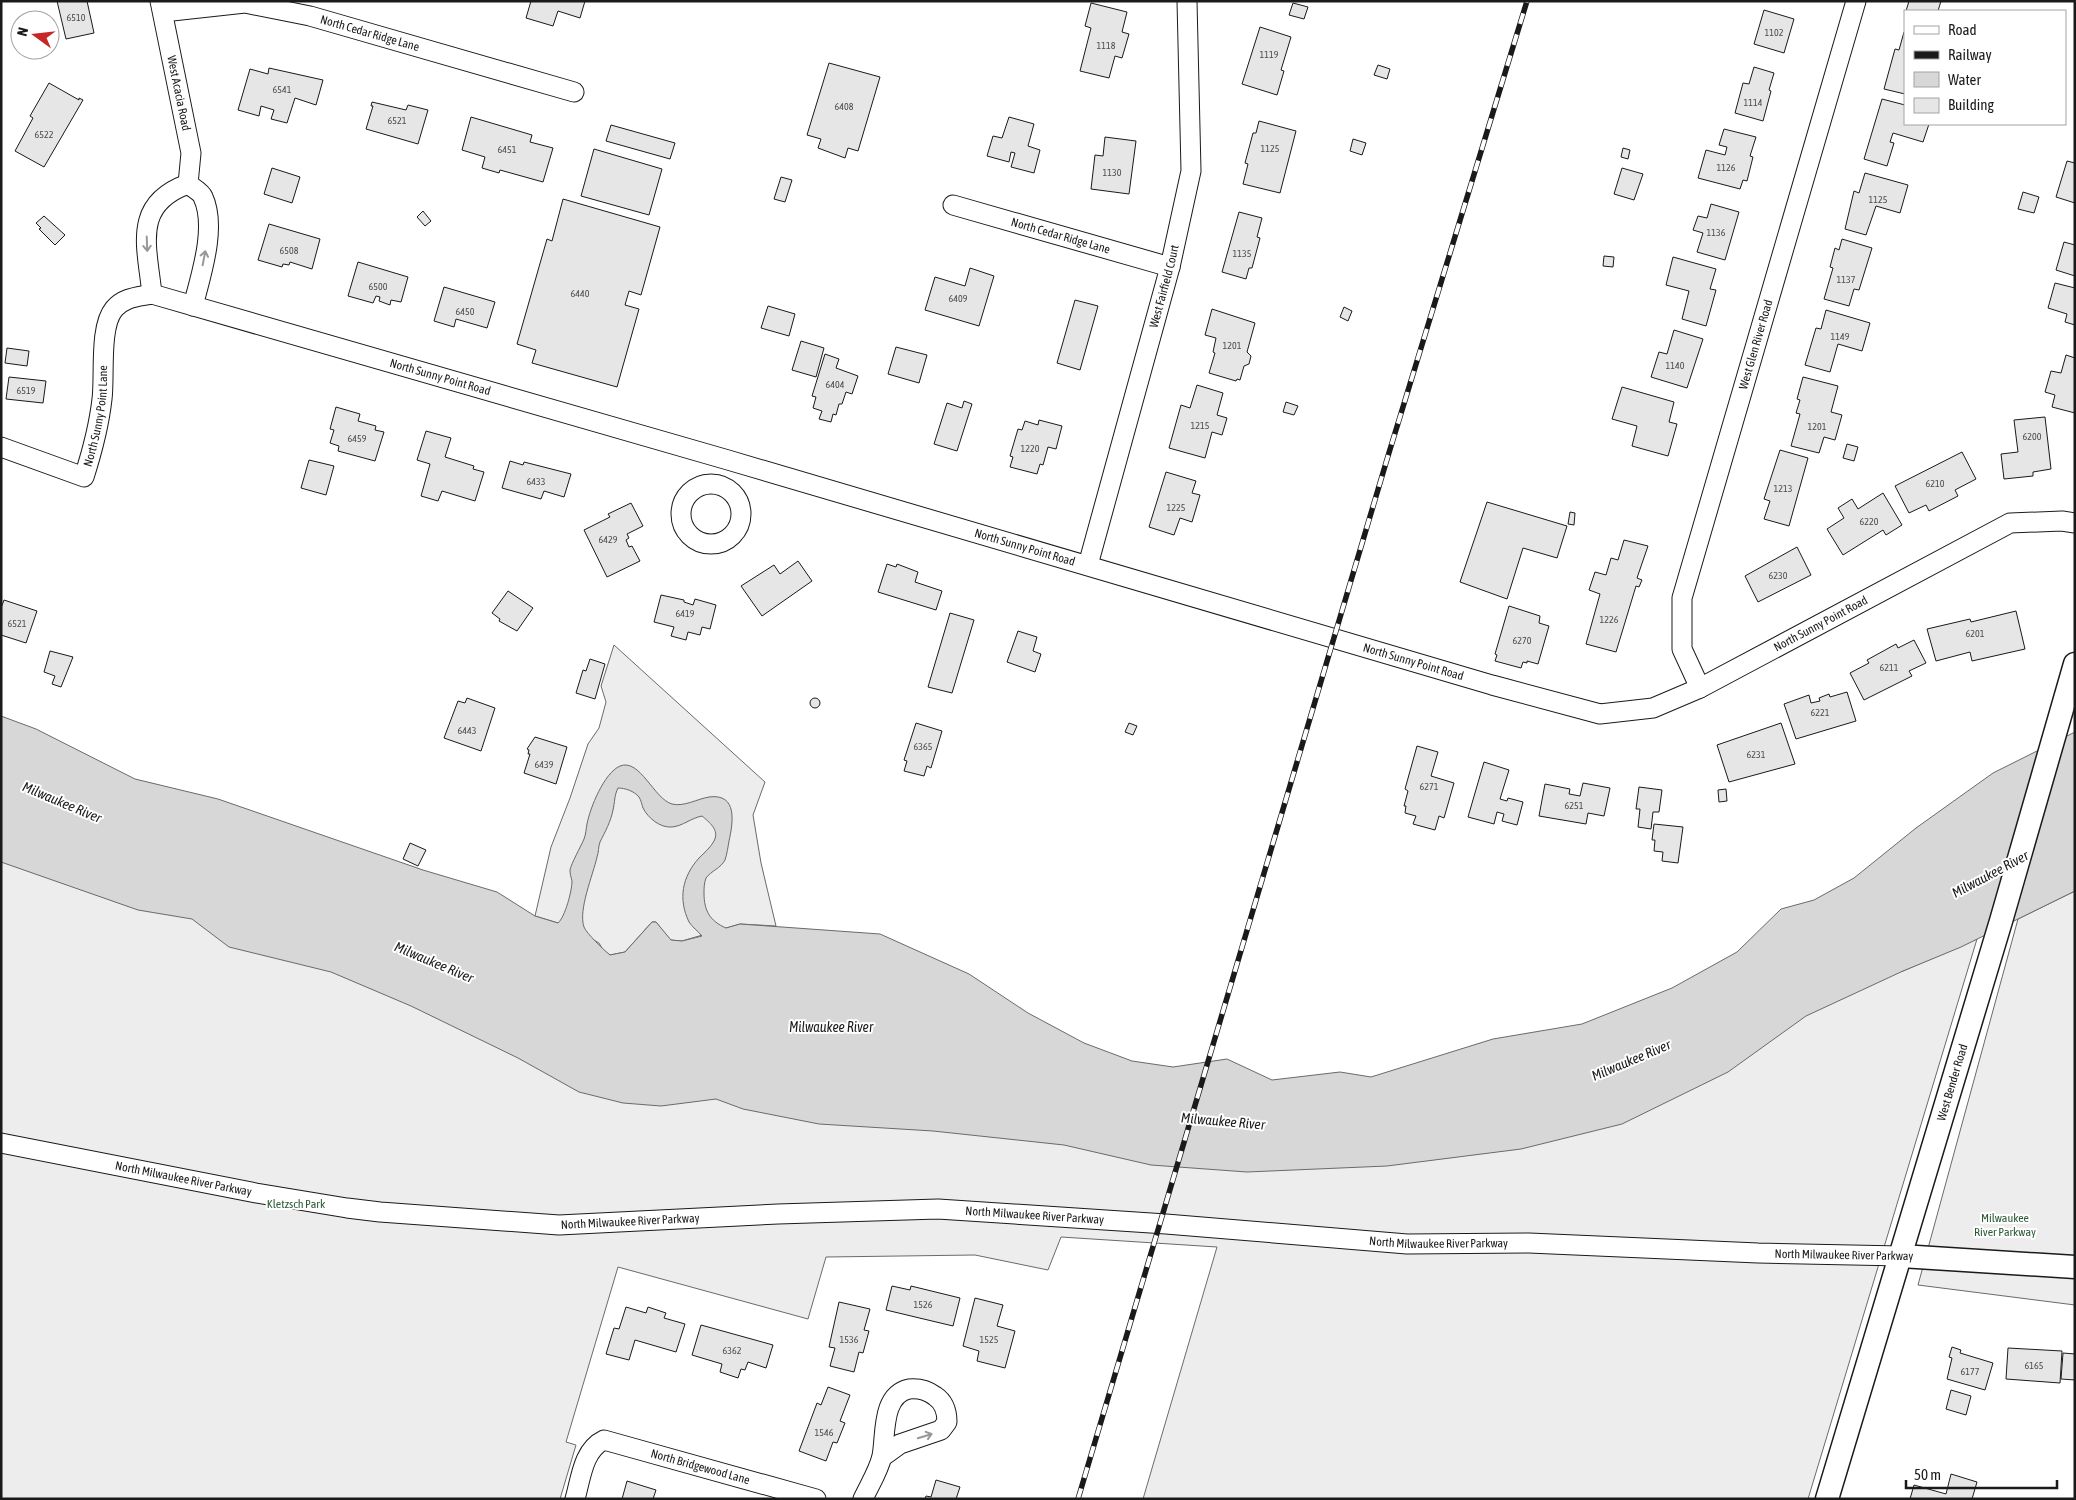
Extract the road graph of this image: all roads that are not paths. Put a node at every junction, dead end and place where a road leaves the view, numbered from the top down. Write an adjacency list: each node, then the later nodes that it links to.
1 (1187, 1): 7 (street, West Fairfield Court)
2 (1856, 1): 16 (street, West Glen River Road)
3 (161, 7): 4 (street, North Cedar Ridge Lane); 5 (street, West Acacia Road)
4 (574, 92)
5 (188, 184): 8 (street, one-way to 8); 9 (street, one-way to 5)
6 (953, 205): 7 (street, North Cedar Ridge Lane)
7 (1170, 267): 14 (street, West Fairfield Court)
8 (152, 294): 9 (street, North Sunny Point Road); 10 (street, North Sunny Point Lane)
9 (193, 306): 11 (street, North Sunny Point Road)
10 (1, 447)
11 (728, 460): 12 (street); 14 (street, North Sunny Point Road)
12 (720, 485)
13 (2075, 523): 16 (street, North Sunny Point Road)
14 (1088, 565): 16 (street, North Sunny Point Road)
15 (2075, 664): 18 (street, West Bender Road)
16 (1700, 688)
17 (1, 1143): 18 (street, North Milwaukee River Parkway)
18 (1901, 1256): 19 (street, North Milwaukee River Parkway); 24 (street, West Bender Road)
19 (2075, 1267)
20 (882, 1457): 23 (street)
21 (575, 1499): 22 (street, North Bridgewood Lane)
22 (816, 1499)
23 (863, 1499)
24 (1827, 1499)

